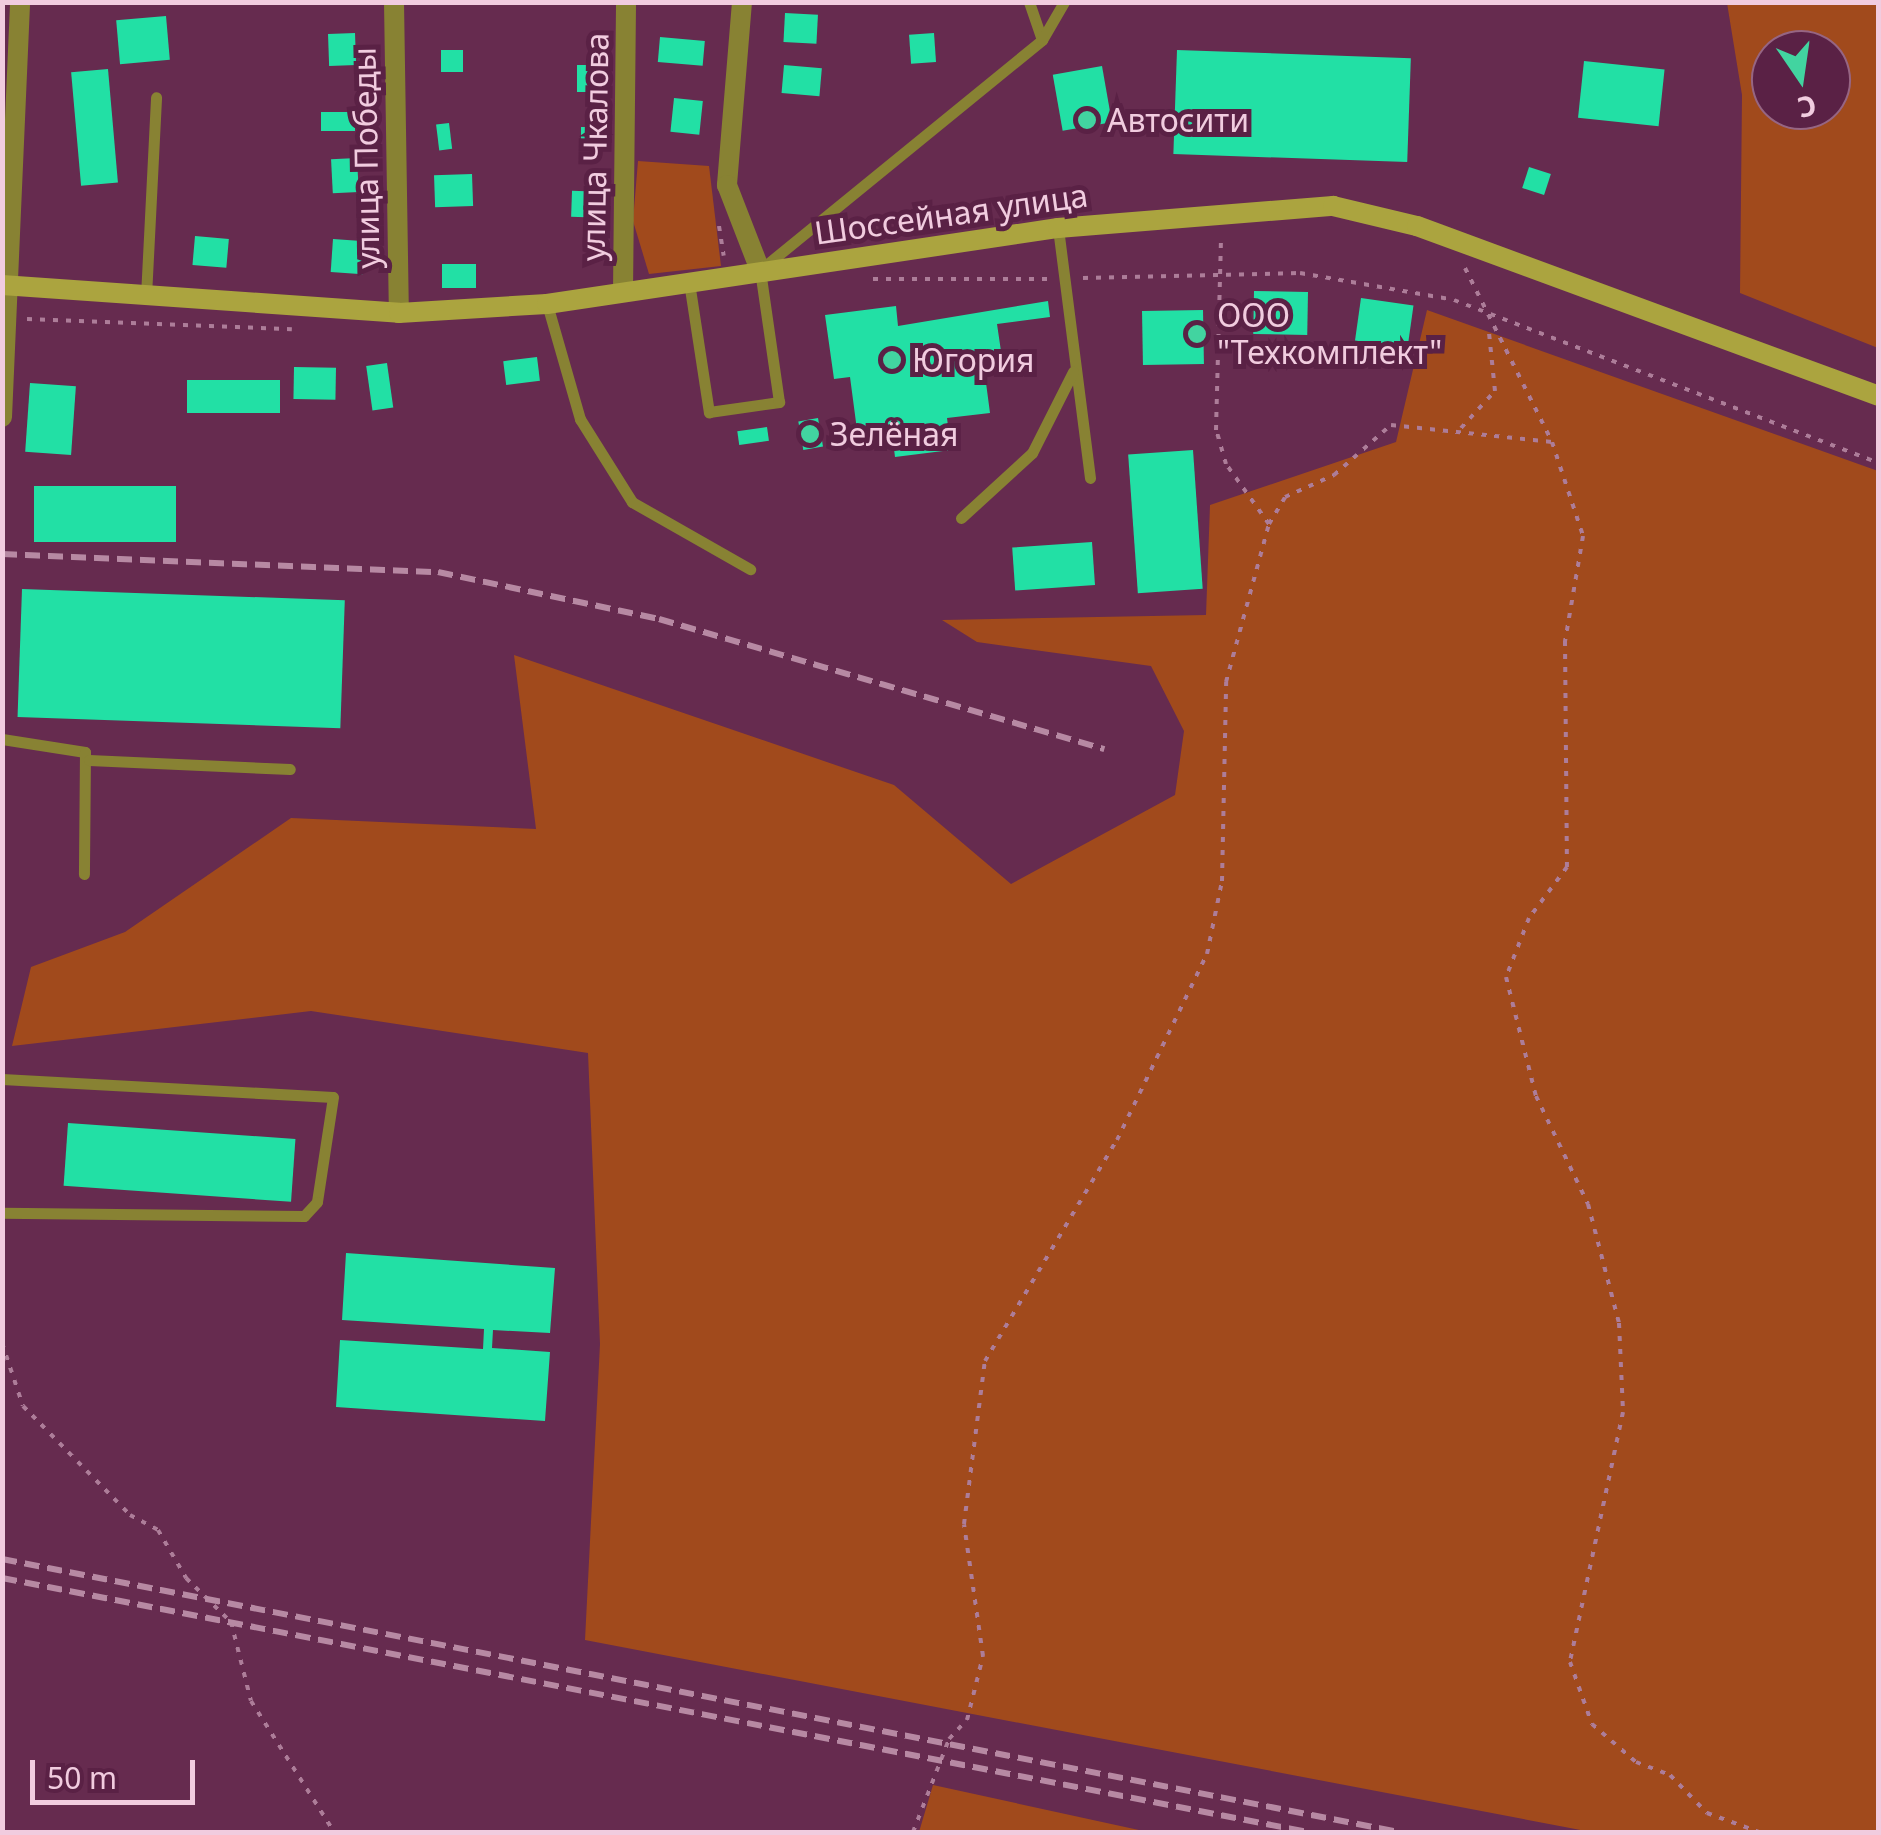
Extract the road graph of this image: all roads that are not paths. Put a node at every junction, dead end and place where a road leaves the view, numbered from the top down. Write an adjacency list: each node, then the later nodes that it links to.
1 (20, 2): 12 (street)
2 (394, 2): 16 (street, улица Победы)
3 (626, 2): 13 (street, улица Чкалова)
4 (742, 2): 10 (street)
5 (1030, 2): 7 (lane)
6 (1064, 2): 7 (lane)
7 (1042, 40): 10 (lane)
8 (156, 97): 14 (lane)
9 (1058, 228): 10 (main road, Шоссейная улица); 17 (lane); 18 (main road, Шоссейная улица)
10 (760, 270): 11 (main road, Шоссейная улица); 11 (lane)
11 (689, 282): 13 (main road, Шоссейная улица)
12 (6, 286): 14 (main road, Шоссейная улица); 19 (street)
13 (623, 292): 15 (main road, Шоссейная улица)
14 (146, 296): 16 (main road, Шоссейная улица)
15 (547, 304): 16 (main road, Шоссейная улица); 22 (lane)
16 (399, 314)
17 (1075, 368): 20 (lane); 21 (lane)
18 (1878, 396)
19 (2, 417)
20 (1090, 478)
21 (961, 518)
22 (750, 569)
23 (2, 739): 24 (lane)
24 (89, 760): 25 (lane); 26 (lane)
25 (290, 770)
26 (84, 874)
27 (2, 1079): 28 (lane)
28 (2, 1213)

